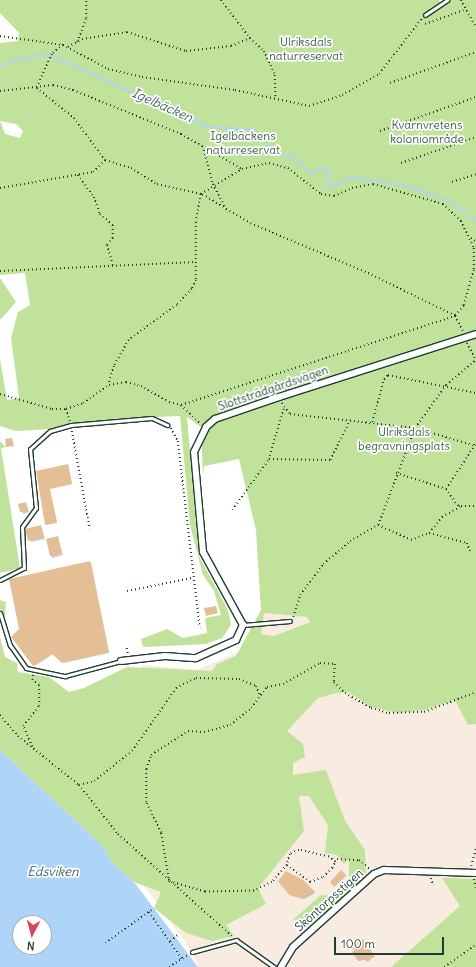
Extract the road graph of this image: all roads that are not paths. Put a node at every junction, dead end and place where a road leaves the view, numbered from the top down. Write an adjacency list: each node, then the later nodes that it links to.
1 (447, 0): 2 (lane)
2 (425, 15)
3 (476, 334): 8 (street, Slottsträdgårdsvägen)
4 (167, 425): 5 (lane)
5 (0, 580)
6 (0, 613): 9 (lane)
7 (290, 621): 8 (lane)
8 (243, 625): 9 (street)
9 (121, 661)
10 (474, 873): 13 (street, Sköntorpsstigen)
11 (192, 952): 12 (lane)
12 (274, 967)
13 (281, 967)

